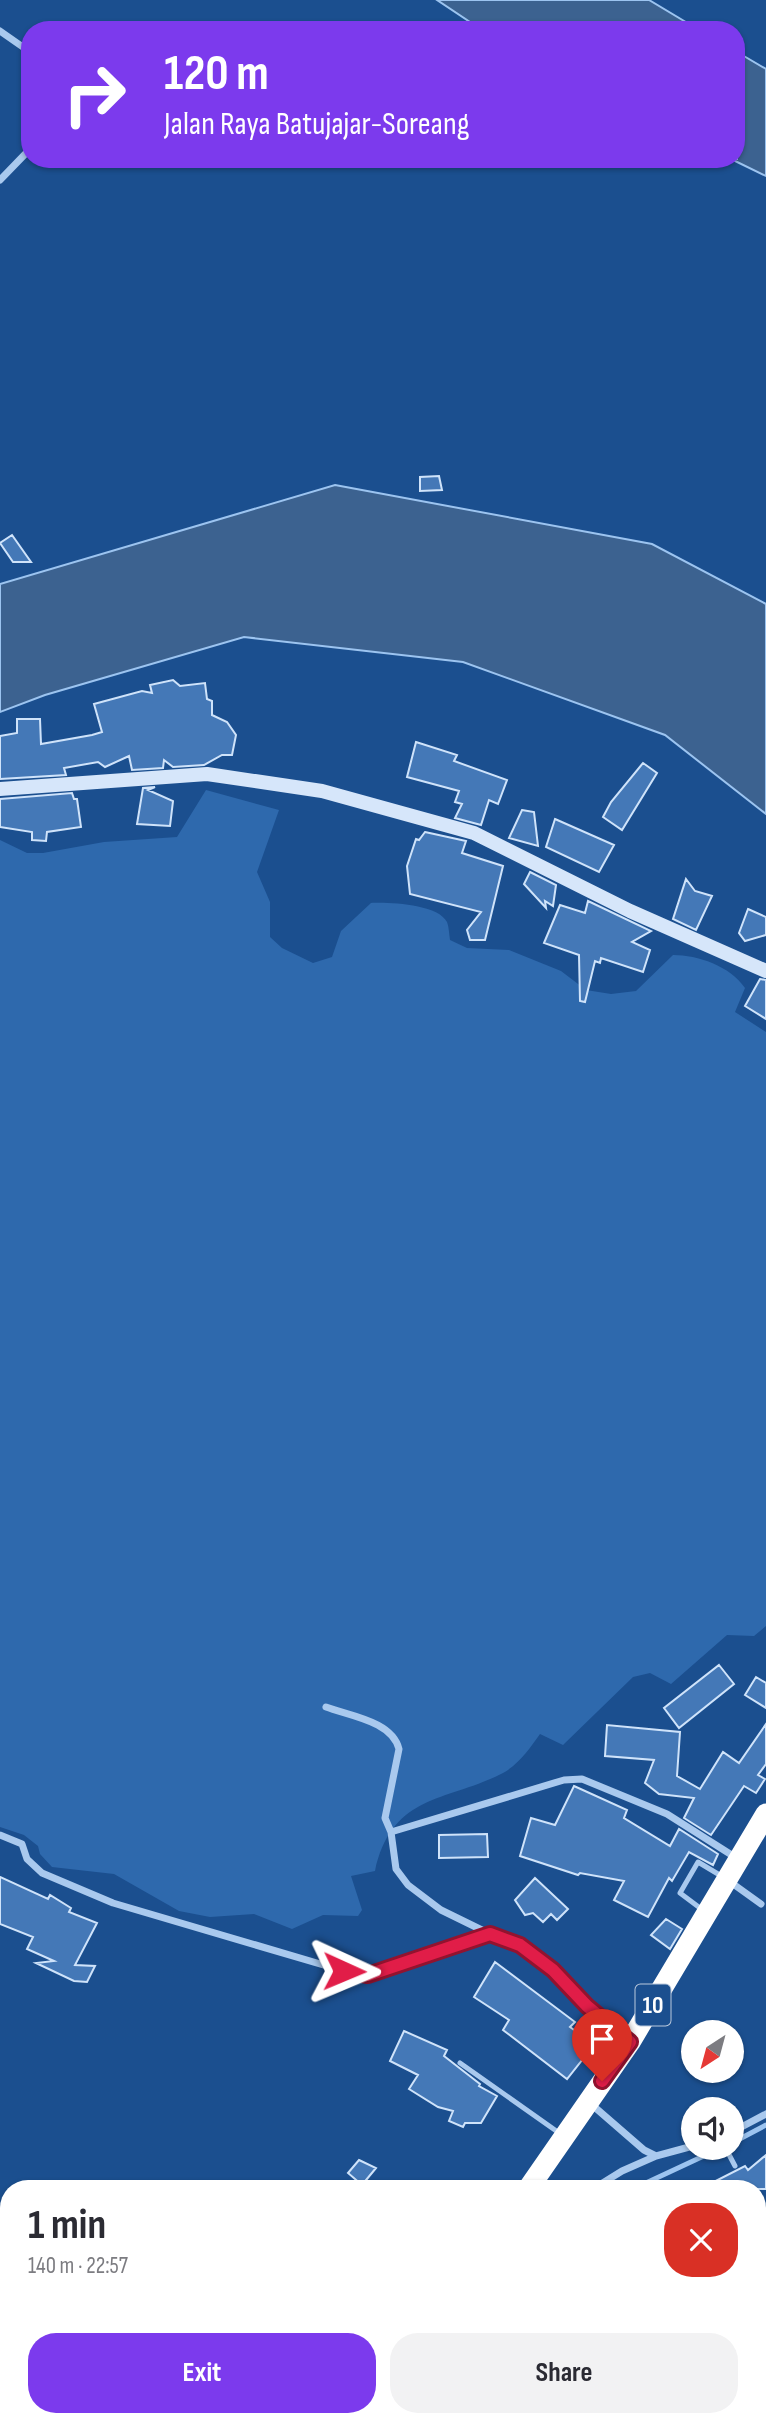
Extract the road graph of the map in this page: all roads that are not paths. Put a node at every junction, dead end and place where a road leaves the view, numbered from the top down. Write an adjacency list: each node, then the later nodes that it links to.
1 (0, 31): 2 (street)
2 (21, 46)
3 (21, 158): 4 (street)
4 (0, 180)
5 (0, 789): 6 (street)
6 (766, 971)
7 (326, 1707): 9 (street)
8 (766, 1814): 11 (highway, 10)
9 (391, 1832): 11 (street); 15 (street)
10 (0, 1835): 15 (street)
11 (739, 1859): 12 (highway, 10)
12 (728, 1880): 13 (street); 14 (highway, 10); 14 (lane)
13 (761, 1904)
14 (708, 1914): 16 (highway, 10)
15 (490, 1934): 16 (street)
16 (630, 2042): 18 (highway, 10)
17 (460, 2063): 21 (lane)
18 (588, 2101): 21 (highway, 10); 23 (street)
19 (766, 2114): 20 (street)
20 (744, 2126)
21 (564, 2137): 26 (highway, 10)
22 (681, 2149): 23 (street)
23 (656, 2156): 27 (street)
24 (732, 2160): 25 (lane)
25 (735, 2166)
26 (534, 2180)
27 (608, 2180)

